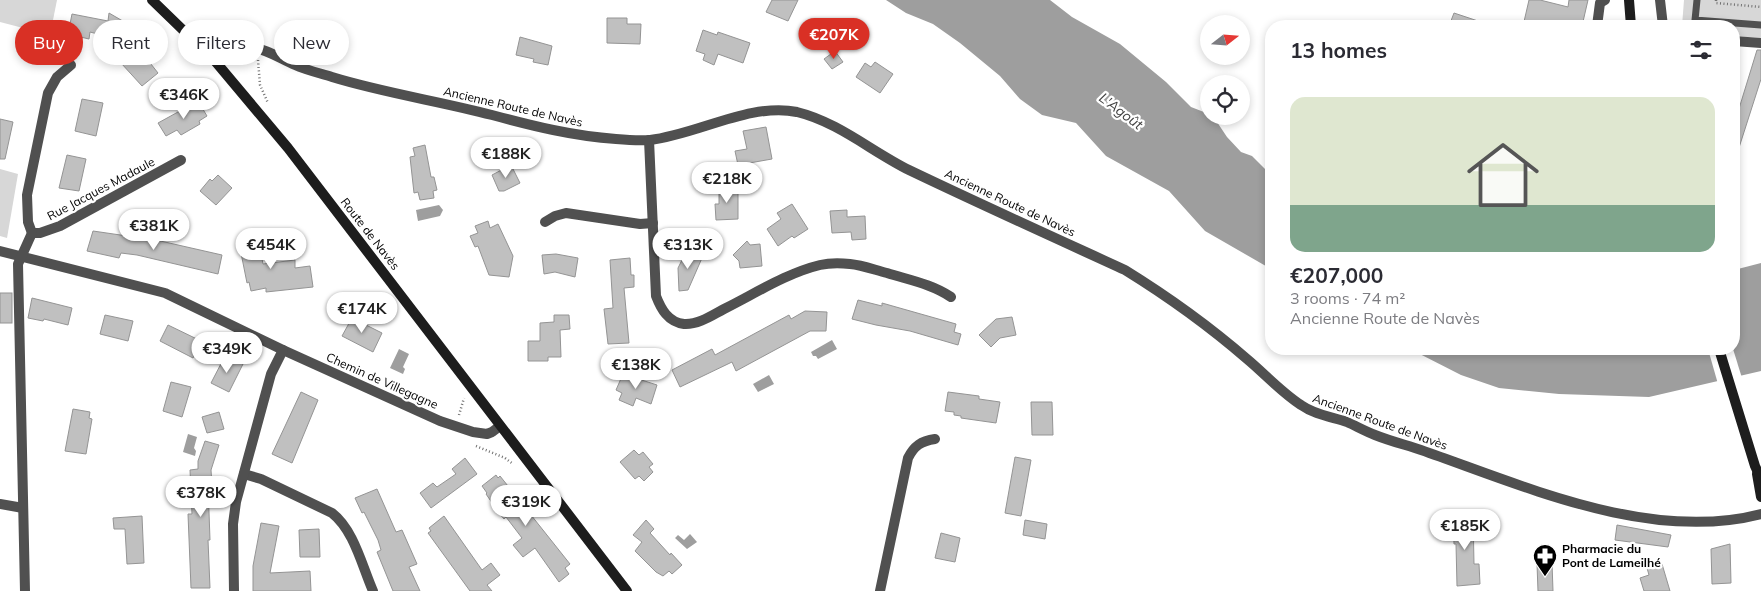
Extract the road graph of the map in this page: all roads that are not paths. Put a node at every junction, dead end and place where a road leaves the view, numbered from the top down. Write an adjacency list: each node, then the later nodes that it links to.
1 (152, 0): 12 (main road, Route de Navès)
2 (1604, 0): 6 (street)
3 (1629, 0): 7 (main road)
4 (1660, 0): 8 (street)
5 (1696, 0): 9 (lane)
6 (1598, 20)
7 (1631, 20)
8 (1662, 20)
9 (1695, 20)
10 (1740, 23): 11 (lane)
11 (1761, 25)
12 (178, 26)
13 (1740, 42): 14 (street)
14 (1761, 44)
15 (264, 51): 18 (street, Ancienne Route de Navès)
16 (217, 65): 28 (main road, Route de Navès)
17 (71, 66): 22 (street, Rue Jacques Madaule)
18 (649, 140): 21 (street); 36 (street, Ancienne Route de Navès)
19 (180, 160): 22 (street, Rue Jacques Madaule)
20 (545, 222): 21 (street)
21 (653, 223): 25 (street)
22 (32, 233): 24 (street)
23 (0, 251): 24 (street, Chemin de Villegagne)
24 (22, 256): 26 (street, Chemin de Villegagne); 35 (street)
25 (951, 297)
26 (283, 350): 28 (street, Chemin de Villegagne); 31 (street)
27 (1721, 355): 30 (main road)
28 (500, 426): 40 (main road, Route de Navès)
29 (935, 439): 41 (street)
30 (1755, 466): 32 (main road); 33 (main road)
31 (244, 474): 38 (street); 39 (street)
32 (1761, 479)
33 (1761, 497)
34 (0, 504): 35 (street)
35 (23, 508): 37 (street)
36 (1761, 514)
37 (25, 591)
38 (234, 591)
39 (372, 591)
40 (627, 591)
41 (880, 591)

